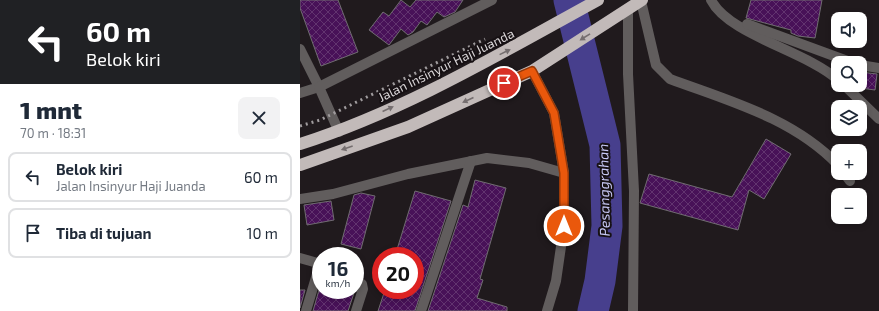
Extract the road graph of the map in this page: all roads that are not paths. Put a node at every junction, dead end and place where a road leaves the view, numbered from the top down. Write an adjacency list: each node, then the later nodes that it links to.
1 (492, 0): 13 (street)
2 (598, 0): 17 (highway, Jalan Insinyur Haji Juanda, one-way to 2)
3 (711, 0): 6 (street)
4 (642, 1): 5 (highway); 19 (street)
5 (623, 13): 10 (highway, one-way to 10); 32 (street)
6 (724, 16): 8 (street); 12 (street)
7 (300, 48): 13 (street)
8 (834, 56)
9 (867, 66): 11 (street)
10 (536, 68): 21 (highway, one-way to 21); 22 (street)
11 (879, 68)
12 (831, 75)
13 (318, 87): 15 (street); 17 (street)
14 (851, 92): 16 (street)
15 (300, 93)
16 (879, 119)
17 (339, 132): 18 (highway, Jalan Insinyur Haji Juanda)
18 (300, 144)
19 (831, 159)
20 (471, 161): 22 (street); 23 (street); 30 (street)
21 (300, 165)
22 (564, 173): 31 (street)
23 (300, 199)
24 (300, 258): 25 (street)
25 (312, 262)
26 (312, 291): 28 (street)
27 (360, 299): 29 (street)
28 (306, 311)
29 (356, 311)
30 (421, 311)
31 (547, 311)
32 (633, 311)

